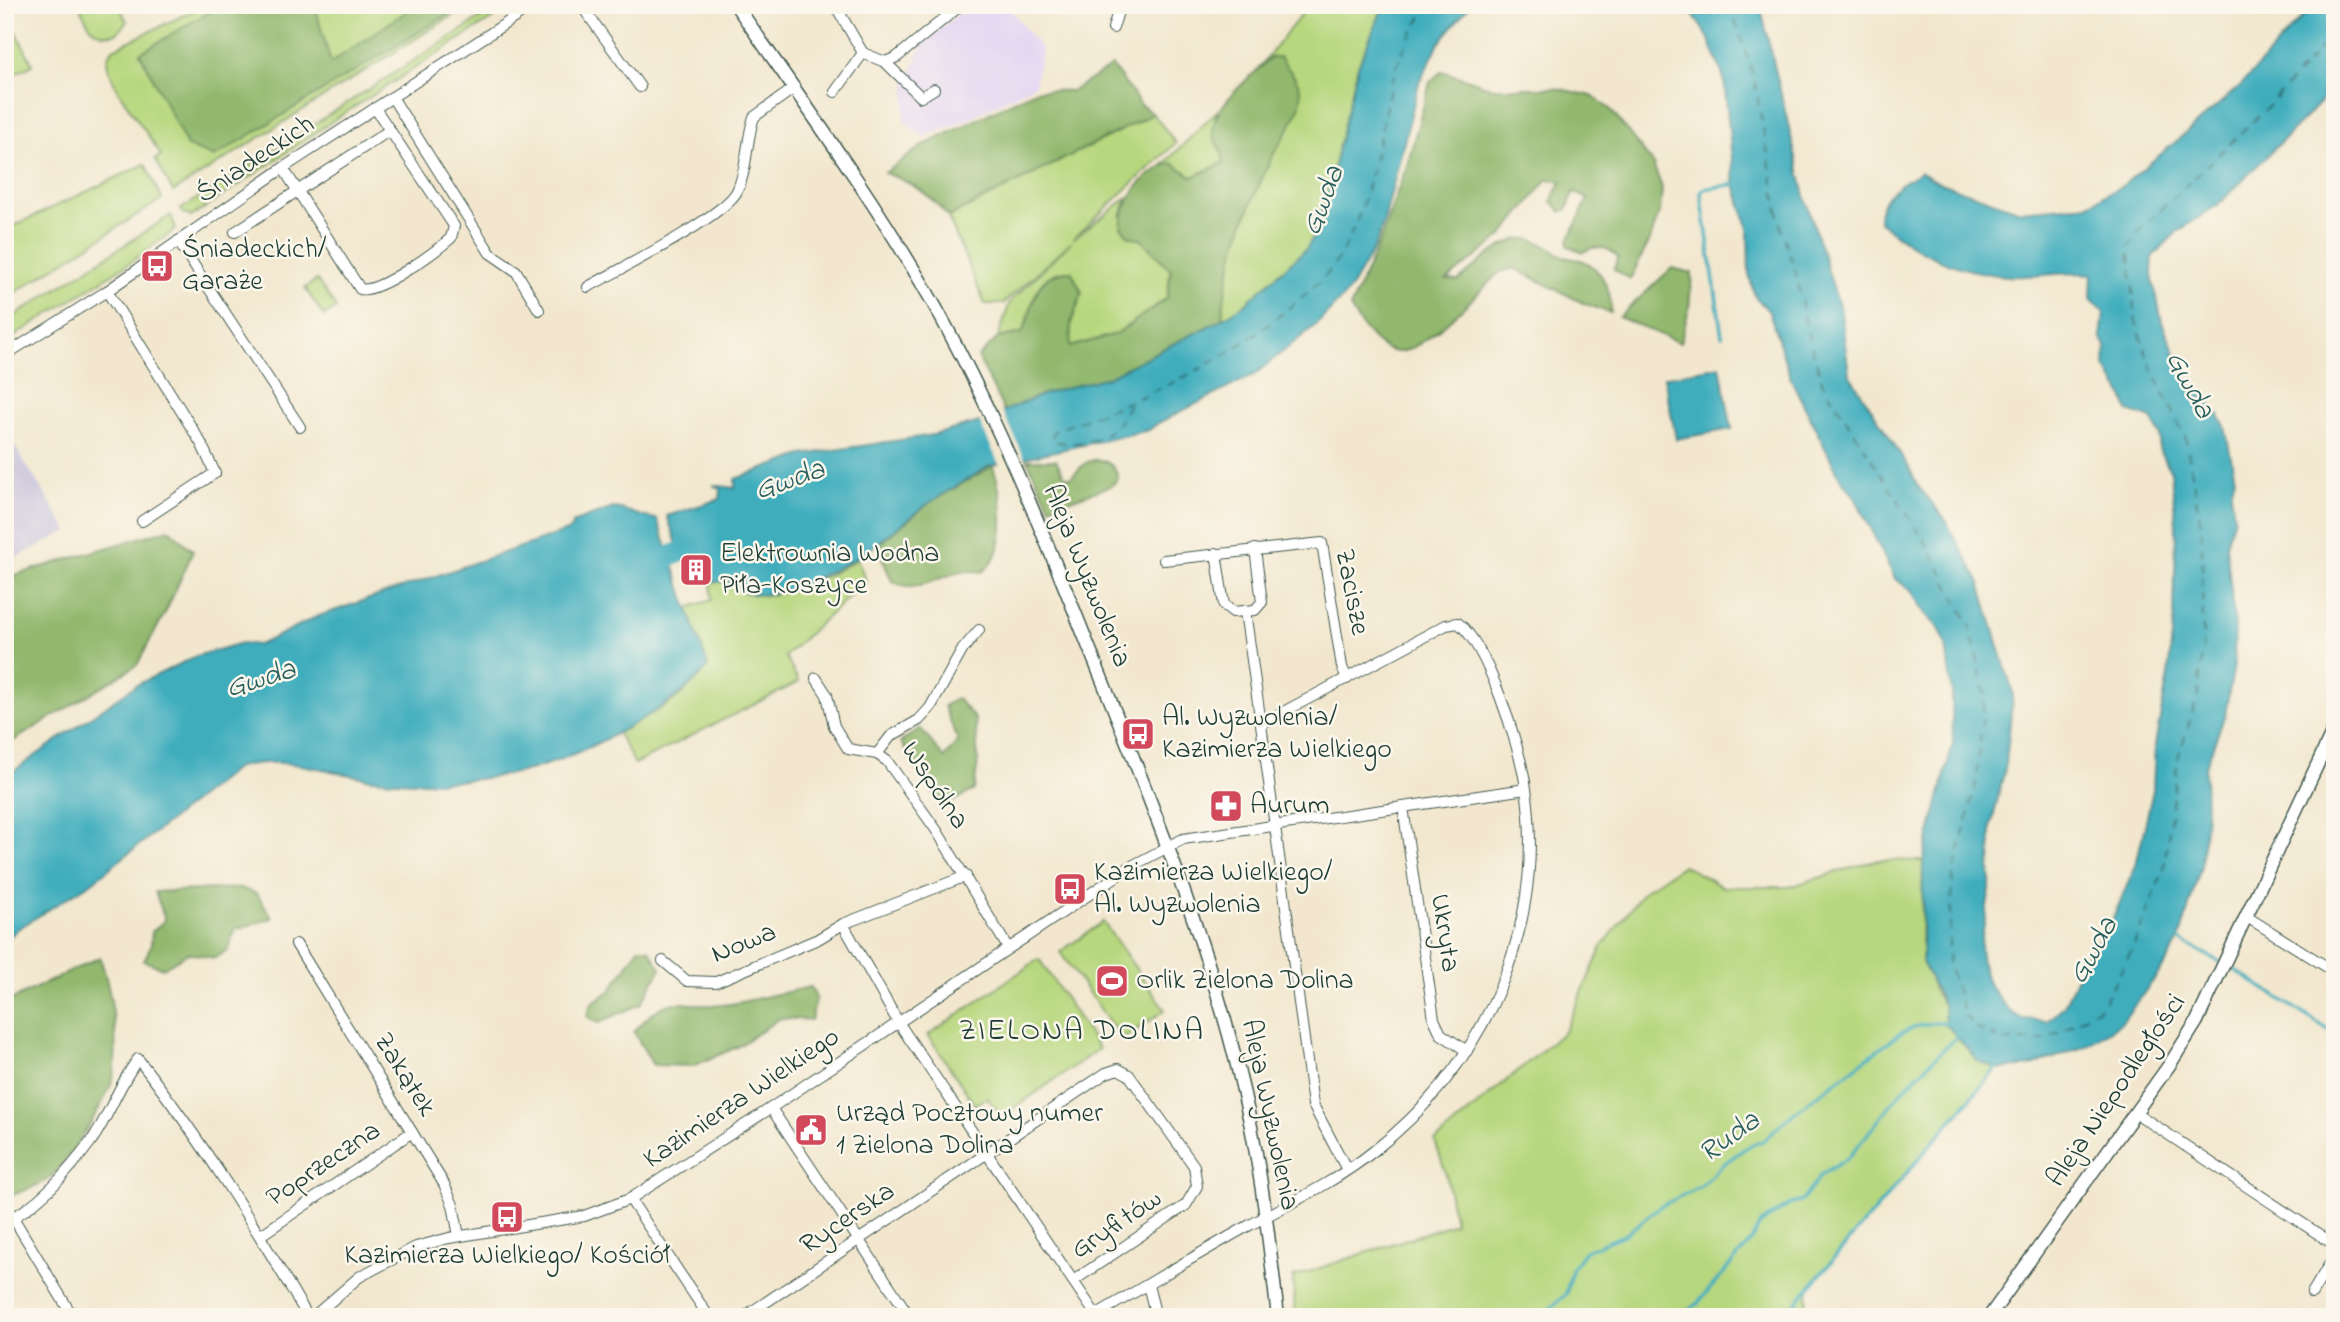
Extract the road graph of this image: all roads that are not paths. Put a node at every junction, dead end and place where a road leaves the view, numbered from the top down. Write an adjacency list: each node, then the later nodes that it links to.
1 (534, 5): 14 (street, Śniadeckich)
2 (581, 5): 10 (street)
3 (736, 5): 11 (street)
4 (835, 5): 8 (street)
5 (961, 5): 9 (street)
6 (1120, 5): 7 (street)
7 (1113, 28)
8 (863, 53): 9 (street); 13 (street)
9 (885, 62): 12 (street)
10 (640, 87)
11 (793, 89): 21 (street); 40 (street, Aleja Wyzwolenia)
12 (934, 89)
13 (835, 92)
14 (393, 97): 15 (street, Śniadeckich); 23 (street)
15 (375, 108): 16 (street); 17 (street, Śniadeckich)
16 (390, 130): 18 (street); 18 (street)
17 (283, 168): 18 (street); 20 (street, Śniadeckich)
18 (299, 190): 19 (street)
19 (235, 232)
20 (178, 241): 22 (street, Śniadeckich); 25 (street)
21 (588, 287)
22 (107, 291): 24 (street, Śniadeckich); 26 (street)
23 (538, 310)
24 (5, 355)
25 (300, 427)
26 (142, 521)
27 (1255, 549): 28 (street, Zacisze); 30 (street); 33 (street, Zacisze)
28 (1216, 554): 29 (street, Zacisze); 30 (street)
29 (1164, 560)
30 (1245, 611): 34 (street)
31 (979, 631): 36 (street, Wspólna)
32 (816, 678): 36 (street)
33 (1347, 679): 34 (street); 37 (street)
34 (1261, 724): 39 (street)
35 (2335, 727): 42 (street, Aleja Niepodległości)
36 (877, 754): 41 (street, Wspólna)
37 (1526, 789): 38 (street, Kazimierza Wielkiego); 49 (street)
38 (1403, 807): 39 (street, Kazimierza Wielkiego); 49 (street, Ukryta)
39 (1275, 826): 40 (street, Kazimierza Wielkiego); 55 (street)
40 (1167, 846): 45 (street, Kazimierza Wielkiego); 58 (street, Aleja Wyzwolenia)
41 (966, 876): 43 (street, Nowa); 45 (street, Wspólna)
42 (2247, 917): 47 (street); 52 (street, Aleja Niepodległości)
43 (843, 924): 46 (street, Nowa); 48 (street)
44 (296, 944): 53 (street, Zakątek)
45 (1008, 948): 48 (street, Kazimierza Wielkiego)
46 (663, 961)
47 (2334, 969)
48 (898, 1022): 51 (street, Kazimierza Wielkiego); 54 (street)
49 (1467, 1051): 55 (street)
50 (1118, 1069): 54 (street, Rycerska); 65 (street, Gryfitów)
51 (771, 1108): 56 (street, Kazimierza Wielkiego); 62 (street)
52 (2136, 1113): 63 (street); 76 (street, Aleja Niepodległości)
53 (412, 1132): 60 (street, Poprzeczna); 61 (street, Zakątek)
54 (986, 1153): 62 (street, Rycerska); 65 (street)
55 (1347, 1170): 58 (street)
56 (630, 1199): 61 (street, Kazimierza Wielkiego); 71 (street)
57 (5, 1204): 59 (street)
58 (1267, 1217): 66 (street); 75 (street, Aleja Wyzwolenia)
59 (9, 1220): 60 (street); 69 (street)
60 (261, 1235): 70 (street)
61 (459, 1236): 70 (street, Kazimierza Wielkiego)
62 (858, 1240): 72 (street, Rycerska); 73 (street)
63 (2335, 1245)
64 (2335, 1255): 67 (street)
65 (1073, 1281): 68 (street)
66 (1148, 1285): 68 (street); 74 (street)
67 (2312, 1293)
68 (1094, 1316)
69 (73, 1317)
70 (310, 1317)
71 (709, 1317)
72 (744, 1317)
73 (910, 1317)
74 (1156, 1317)
75 (1276, 1317)
76 (1989, 1317)

